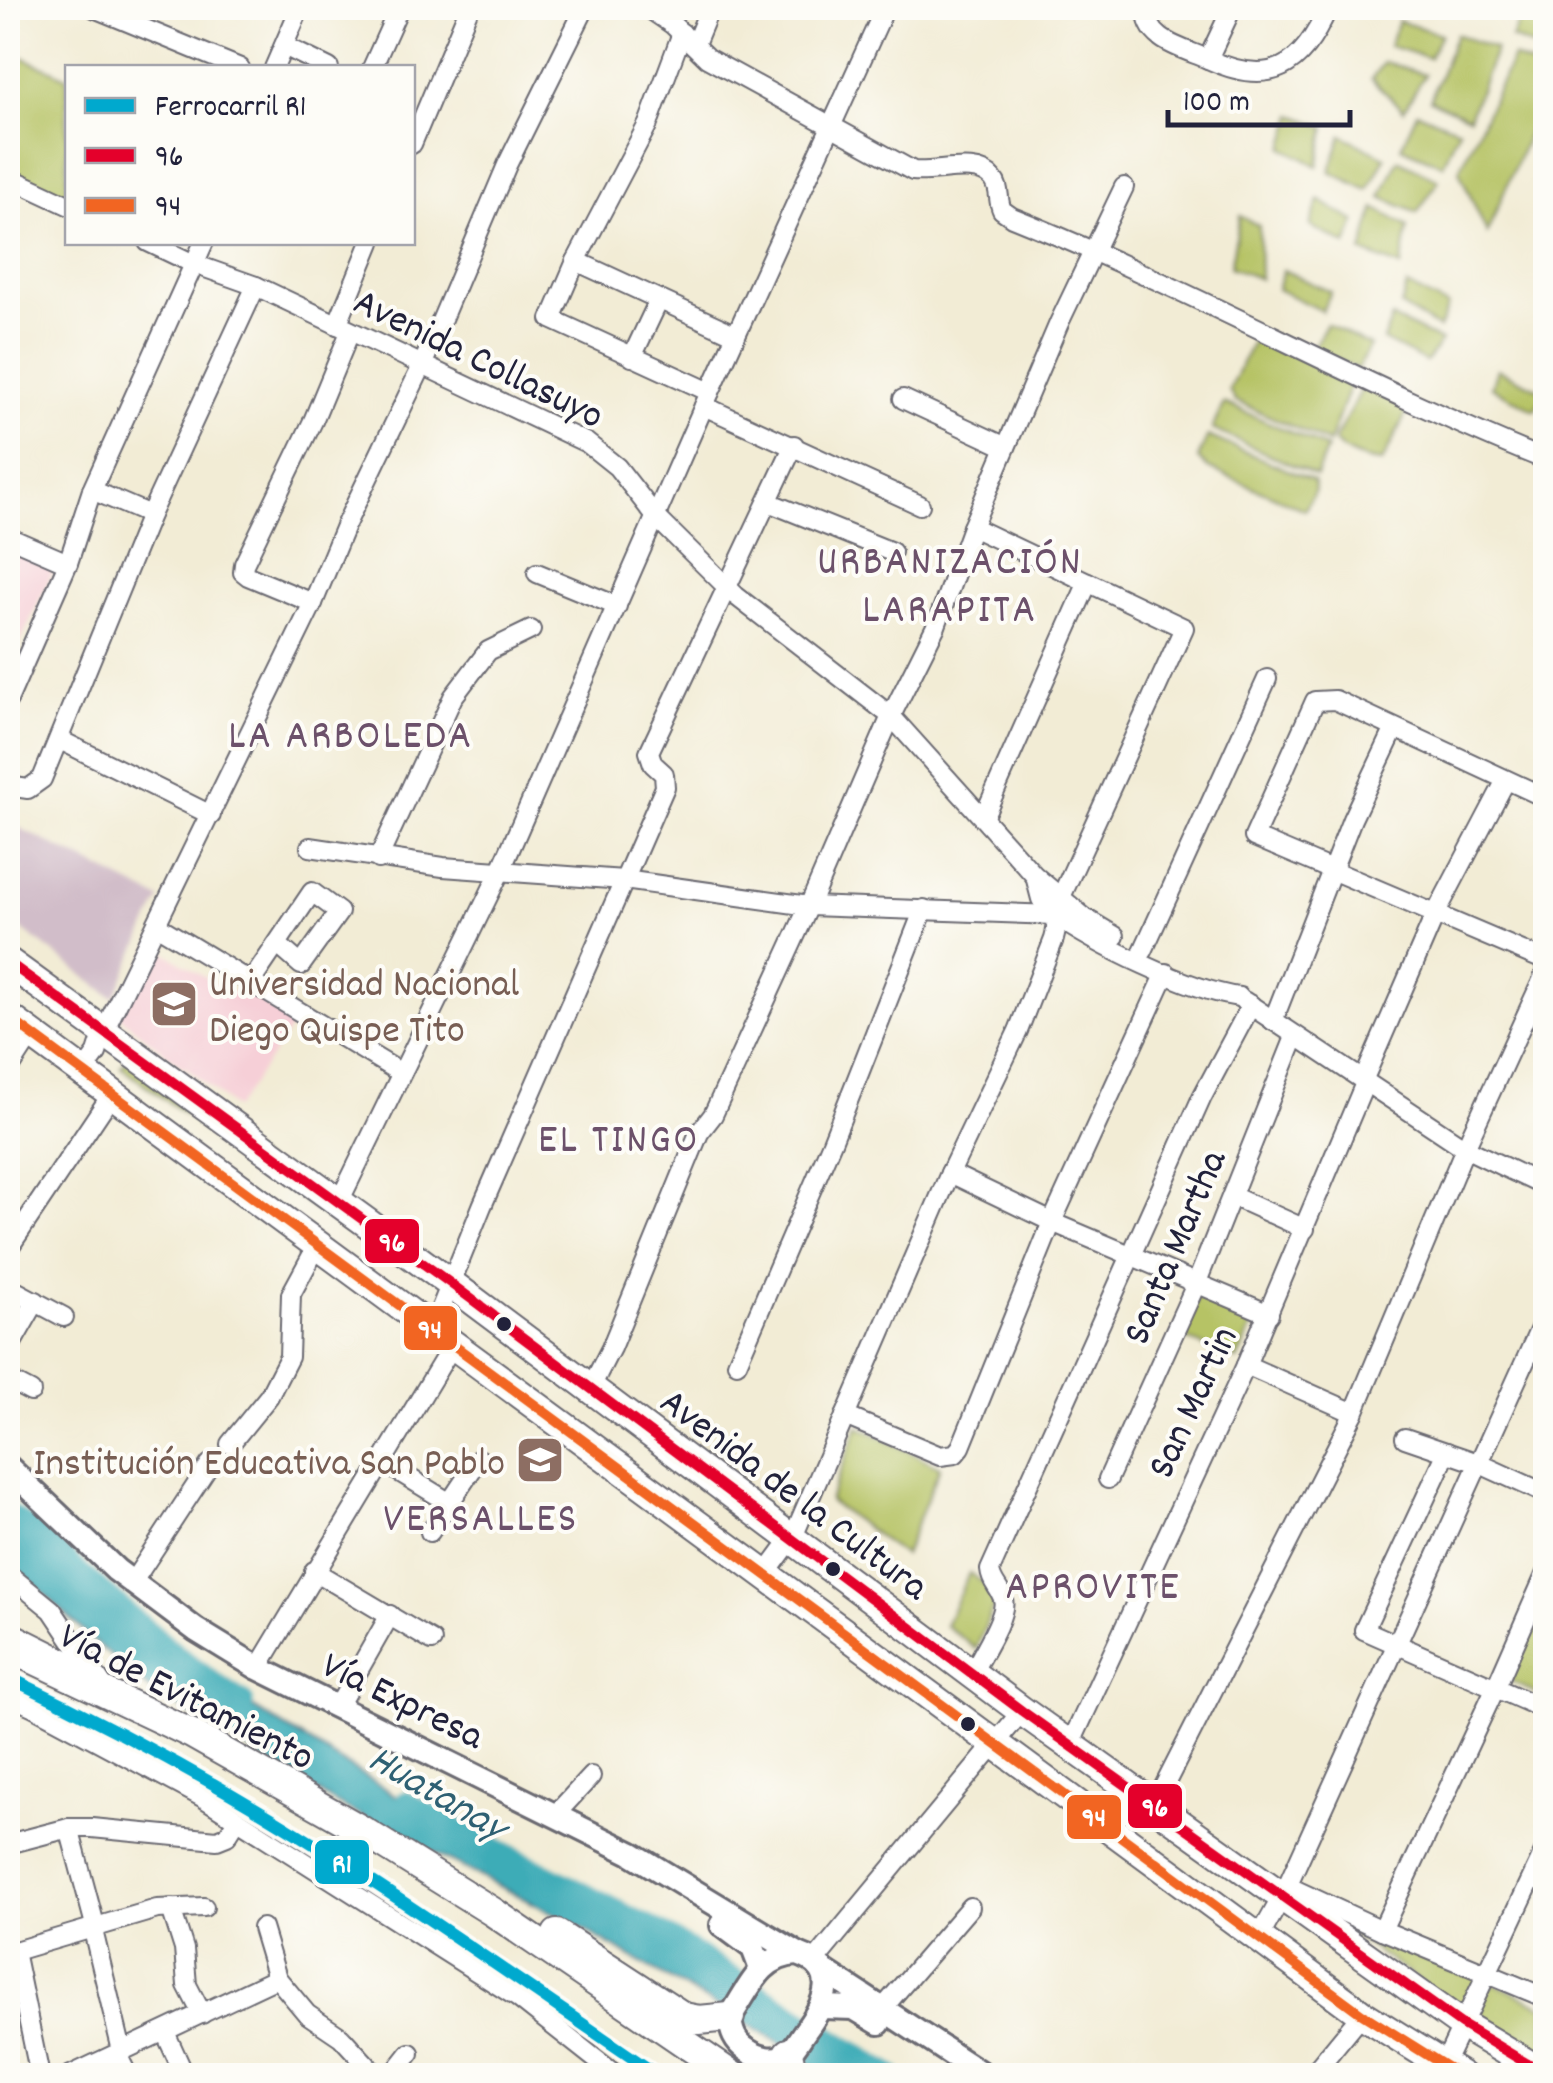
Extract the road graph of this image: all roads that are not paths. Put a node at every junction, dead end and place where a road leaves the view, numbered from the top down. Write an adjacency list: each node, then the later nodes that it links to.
1 (94, 8): 15 (street)
2 (300, 8): 13 (street)
3 (399, 8): 18 (street)
4 (469, 8): 20 (street)
5 (584, 8): 35 (street)
6 (648, 8): 12 (street)
7 (710, 8): 12 (street)
8 (885, 8): 19 (street)
9 (1148, 8): 14 (street)
10 (1232, 8): 14 (street)
11 (1328, 8): 14 (street)
12 (688, 39): 19 (street); 28 (street)
13 (284, 46): 16 (street); 17 (street)
14 (1208, 59)
15 (233, 65)
16 (275, 65)
17 (324, 65)
18 (373, 65)
19 (831, 127): 27 (street); 33 (street)
20 (415, 137)
21 (8, 177): 23 (street)
22 (1124, 187): 27 (street)
23 (65, 204)
24 (154, 245): 29 (street, Avenida Collasuyo)
25 (203, 245): 29 (street)
26 (370, 245): 32 (street)
27 (1094, 250): 39 (street); 40 (street)
28 (576, 262): 31 (street); 34 (street)
29 (194, 264): 30 (street, Avenida Collasuyo); 41 (street)
30 (256, 286): 32 (street, Avenida Collasuyo); 44 (street)
31 (659, 300): 33 (street); 34 (street)
32 (343, 329): 35 (street, Avenida Collasuyo); 53 (street)
33 (736, 335): 36 (street)
34 (632, 356): 36 (street)
35 (422, 366): 45 (street, Avenida Collasuyo); 53 (street)
36 (707, 399): 38 (street); 45 (street)
37 (903, 399): 39 (street)
38 (794, 445): 42 (street); 43 (street)
39 (1006, 447): 46 (street)
40 (1546, 460)
41 (92, 490): 44 (street); 49 (street)
42 (768, 502): 48 (street); 52 (street)
43 (920, 504)
44 (150, 515): 60 (street)
45 (656, 516): 52 (street, Avenida Collasuyo); 54 (street)
46 (972, 527): 51 (street); 58 (street)
47 (8, 537): 49 (street)
48 (892, 552)
49 (68, 563): 57 (street)
50 (536, 573): 54 (street)
51 (1088, 582): 65 (street); 72 (street)
52 (726, 586): 58 (street, Avenida Collasuyo); 71 (street)
53 (313, 603): 64 (street)
54 (617, 606): 68 (street)
55 (531, 630): 67 (street)
56 (1267, 679): 81 (street)
57 (8, 700)
58 (891, 716): 65 (street, Avenida Collasuyo); 73 (street)
59 (1394, 730): 61 (street); 69 (street); 69 (street)
60 (60, 740): 62 (street); 64 (street)
61 (1506, 780): 63 (street); 76 (street, San Martin)
62 (8, 786)
63 (1546, 798)
64 (211, 815): 77 (street)
65 (984, 816): 70 (street, Avenida Collasuyo)
66 (310, 847): 67 (street)
67 (378, 859): 68 (street)
68 (501, 870): 71 (street); 92 (street)
69 (1334, 872): 76 (street); 86 (street)
70 (1036, 876): 72 (street); 75 (street, Avenida Collasuyo)
71 (624, 880): 73 (street); 106 (street)
72 (1068, 903): 75 (street); 81 (street)
73 (809, 906): 74 (street); 117 (street)
74 (924, 909): 75 (street); 114 (street)
75 (1054, 915): 81 (street); 96 (street)
76 (1436, 915): 79 (street); 93 (street, San Martin)
77 (158, 926): 83 (street); 87 (street)
78 (277, 944): 83 (street)
79 (1546, 961)
80 (8, 962): 87 (highway, Avenida de la Cultura)
81 (1155, 962): 84 (street); 100 (street)
82 (1546, 972): 95 (street)
83 (251, 982): 92 (street)
84 (1245, 1001): 86 (street); 104 (street)
85 (8, 1018): 88 (highway)
86 (1273, 1021): 89 (street)
87 (104, 1031): 91 (street); 99 (highway, Avenida de la Cultura)
88 (32, 1034): 90 (street); 91 (highway)
89 (1295, 1037): 93 (street); 98 (street, Santa Martha)
90 (8, 1071)
91 (83, 1072): 94 (highway)
92 (402, 1074): 99 (street)
93 (1364, 1082): 95 (street); 101 (street, San Martin)
94 (112, 1094): 102 (highway); 103 (street)
95 (1465, 1148): 97 (street); 119 (street)
96 (950, 1173): 100 (street); 120 (street)
97 (1546, 1186)
98 (1232, 1196): 101 (street); 105 (street, Santa Martha)
99 (338, 1204): 106 (highway, Avenida de la Cultura)
100 (1052, 1222): 104 (street); 120 (street)
101 (1304, 1229): 109 (street, San Martin)
102 (317, 1246): 112 (highway); 122 (street)
103 (8, 1249)
104 (1133, 1256): 105 (street); 148 (street)
105 (1198, 1282): 109 (street); 129 (street, Santa Martha)
106 (450, 1283): 112 (street); 117 (highway, Avenida de la Cultura)
107 (8, 1287): 108 (street)
108 (36, 1302): 111 (street); 113 (street)
109 (1269, 1314): 115 (street, San Martin)
110 (1546, 1315): 126 (street)
111 (64, 1318)
112 (442, 1338): 125 (street); 138 (highway)
113 (8, 1350)
114 (737, 1364)
115 (1246, 1365): 119 (street); 155 (street, San Martin)
116 (8, 1380): 118 (street)
117 (590, 1389): 134 (highway, Avenida de la Cultura)
118 (31, 1392)
119 (1354, 1413): 158 (street)
120 (845, 1416): 134 (street)
121 (1404, 1438): 123 (street)
122 (230, 1444)
123 (1447, 1452): 126 (street); 143 (street)
124 (479, 1459): 132 (street)
125 (384, 1462): 132 (street); 135 (street)
126 (1478, 1463): 131 (street); 143 (street)
127 (210, 1464): 139 (street)
128 (8, 1467): 139 (main road, Vía Expresa)
129 (1108, 1479)
130 (8, 1487): 176 (main road, Vía Expresa)
131 (1546, 1494)
132 (450, 1504): 133 (street)
133 (430, 1532)
134 (793, 1537): 138 (street); 148 (highway, Avenida de la Cultura)
135 (314, 1571): 140 (street); 146 (street)
136 (1546, 1573): 149 (street)
137 (8, 1574): 147 (street)
138 (766, 1574): 156 (highway)
139 (132, 1583): 146 (main road, Vía Expresa)
140 (390, 1615): 142 (street); 152 (street)
141 (8, 1630): 147 (street)
142 (432, 1641)
143 (1398, 1644): 149 (street); 165 (street)
144 (8, 1647): 151 (highway, Vía de Evitamiento)
145 (8, 1659): 190 (highway, Vía de Evitamiento)
146 (258, 1668): 152 (main road, Vía Expresa)
147 (91, 1671): 151 (street)
148 (972, 1673): 153 (highway, Avenida de la Cultura)
149 (1495, 1689): 154 (street); 171 (street)
150 (8, 1696): 160 (street)
151 (110, 1696): 164 (highway, Vía de Evitamiento)
152 (338, 1708): 159 (main road, Vía Expresa)
153 (1022, 1710): 155 (highway, Avenida de la Cultura); 156 (street)
154 (1546, 1710)
155 (1070, 1745): 158 (highway, Avenida de la Cultura)
156 (995, 1747): 172 (highway); 174 (street)
157 (590, 1776): 159 (street)
158 (1155, 1804): 165 (highway, Avenida de la Cultura)
159 (556, 1814): 174 (main road, Vía Expresa)
160 (237, 1820): 161 (street); 199 (street)
161 (69, 1828): 162 (street); 169 (street)
162 (8, 1844)
163 (1546, 1848): 175 (street)
164 (404, 1856): 183 (highway); 190 (highway, Vía de Evitamiento)
165 (1285, 1890): 171 (street); 172 (street); 184 (highway, Avenida de la Cultura)
166 (204, 1907): 168 (street)
167 (970, 1907): 181 (street)
168 (170, 1908): 169 (street); 180 (street)
169 (93, 1925): 173 (street); 186 (street)
170 (262, 1928): 177 (street)
171 (1382, 1930): 175 (street)
172 (1259, 1938): 182 (highway)
173 (10, 1952): 193 (street)
174 (810, 1962): 176 (main road); 179 (main road); 181 (main road, Vía Expresa)
175 (1488, 1971): 178 (street); 184 (street)
176 (759, 1972): 183 (main road)
177 (277, 1978): 180 (street); 197 (street)
178 (1546, 1998)
179 (821, 2009): 181 (main road); 189 (main road)
180 (202, 2014): 185 (street)
181 (878, 2014): 201 (main road); 202 (main road)
182 (1362, 2014): 191 (highway); 203 (street)
183 (730, 2016): 188 (main road)
184 (1461, 2024): 191 (street); 192 (highway, Avenida de la Cultura)
185 (165, 2032): 186 (street); 196 (street)
186 (120, 2053): 194 (street); 195 (street)
187 (410, 2053): 198 (street)
188 (754, 2054): 189 (main road); 200 (street)
189 (790, 2060)
190 (714, 2072)
191 (1448, 2072)
192 (1538, 2073)
193 (40, 2076)
194 (70, 2076)
195 (128, 2076)
196 (185, 2076)
197 (378, 2076)
198 (392, 2076)
199 (617, 2076)
200 (742, 2076)
201 (962, 2076)
202 (985, 2076)
203 (1311, 2076)

